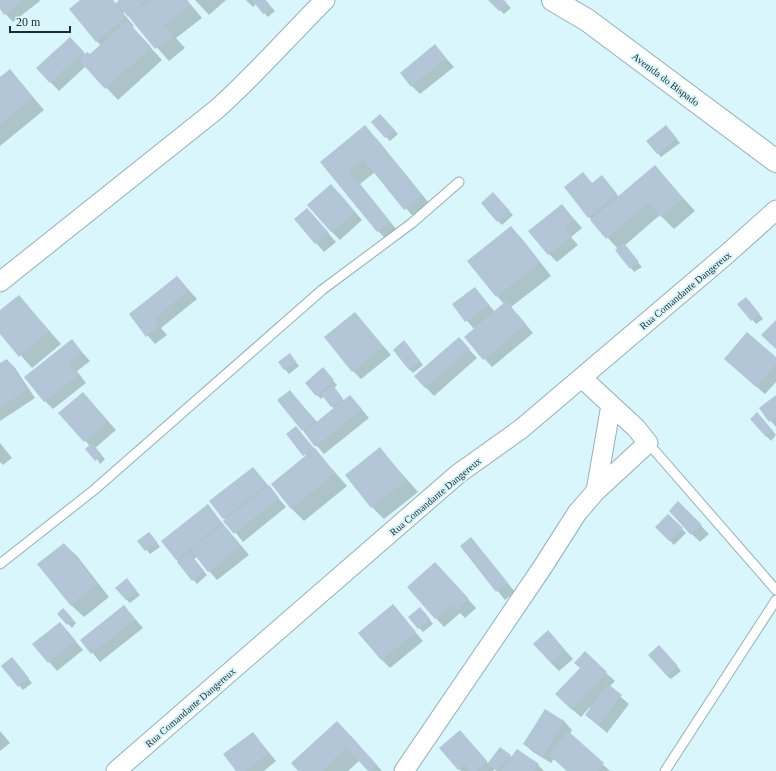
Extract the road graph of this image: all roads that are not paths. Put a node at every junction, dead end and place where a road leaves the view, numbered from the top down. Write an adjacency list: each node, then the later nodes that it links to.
1 (325, 0): 6 (street)
2 (553, 0): 3 (main road, Avenida do Bispado)
3 (776, 161)
4 (459, 182): 11 (lane)
5 (776, 210): 7 (street, Rua Comandante Dangereux)
6 (0, 282)
7 (582, 378): 8 (street); 14 (street, Rua Comandante Dangereux)
8 (611, 405): 9 (street); 10 (street)
9 (648, 443): 10 (street); 12 (lane)
10 (596, 490): 15 (street)
11 (0, 564)
12 (776, 590)
13 (776, 600): 16 (lane)
14 (116, 771)
15 (404, 771)
16 (665, 771)

